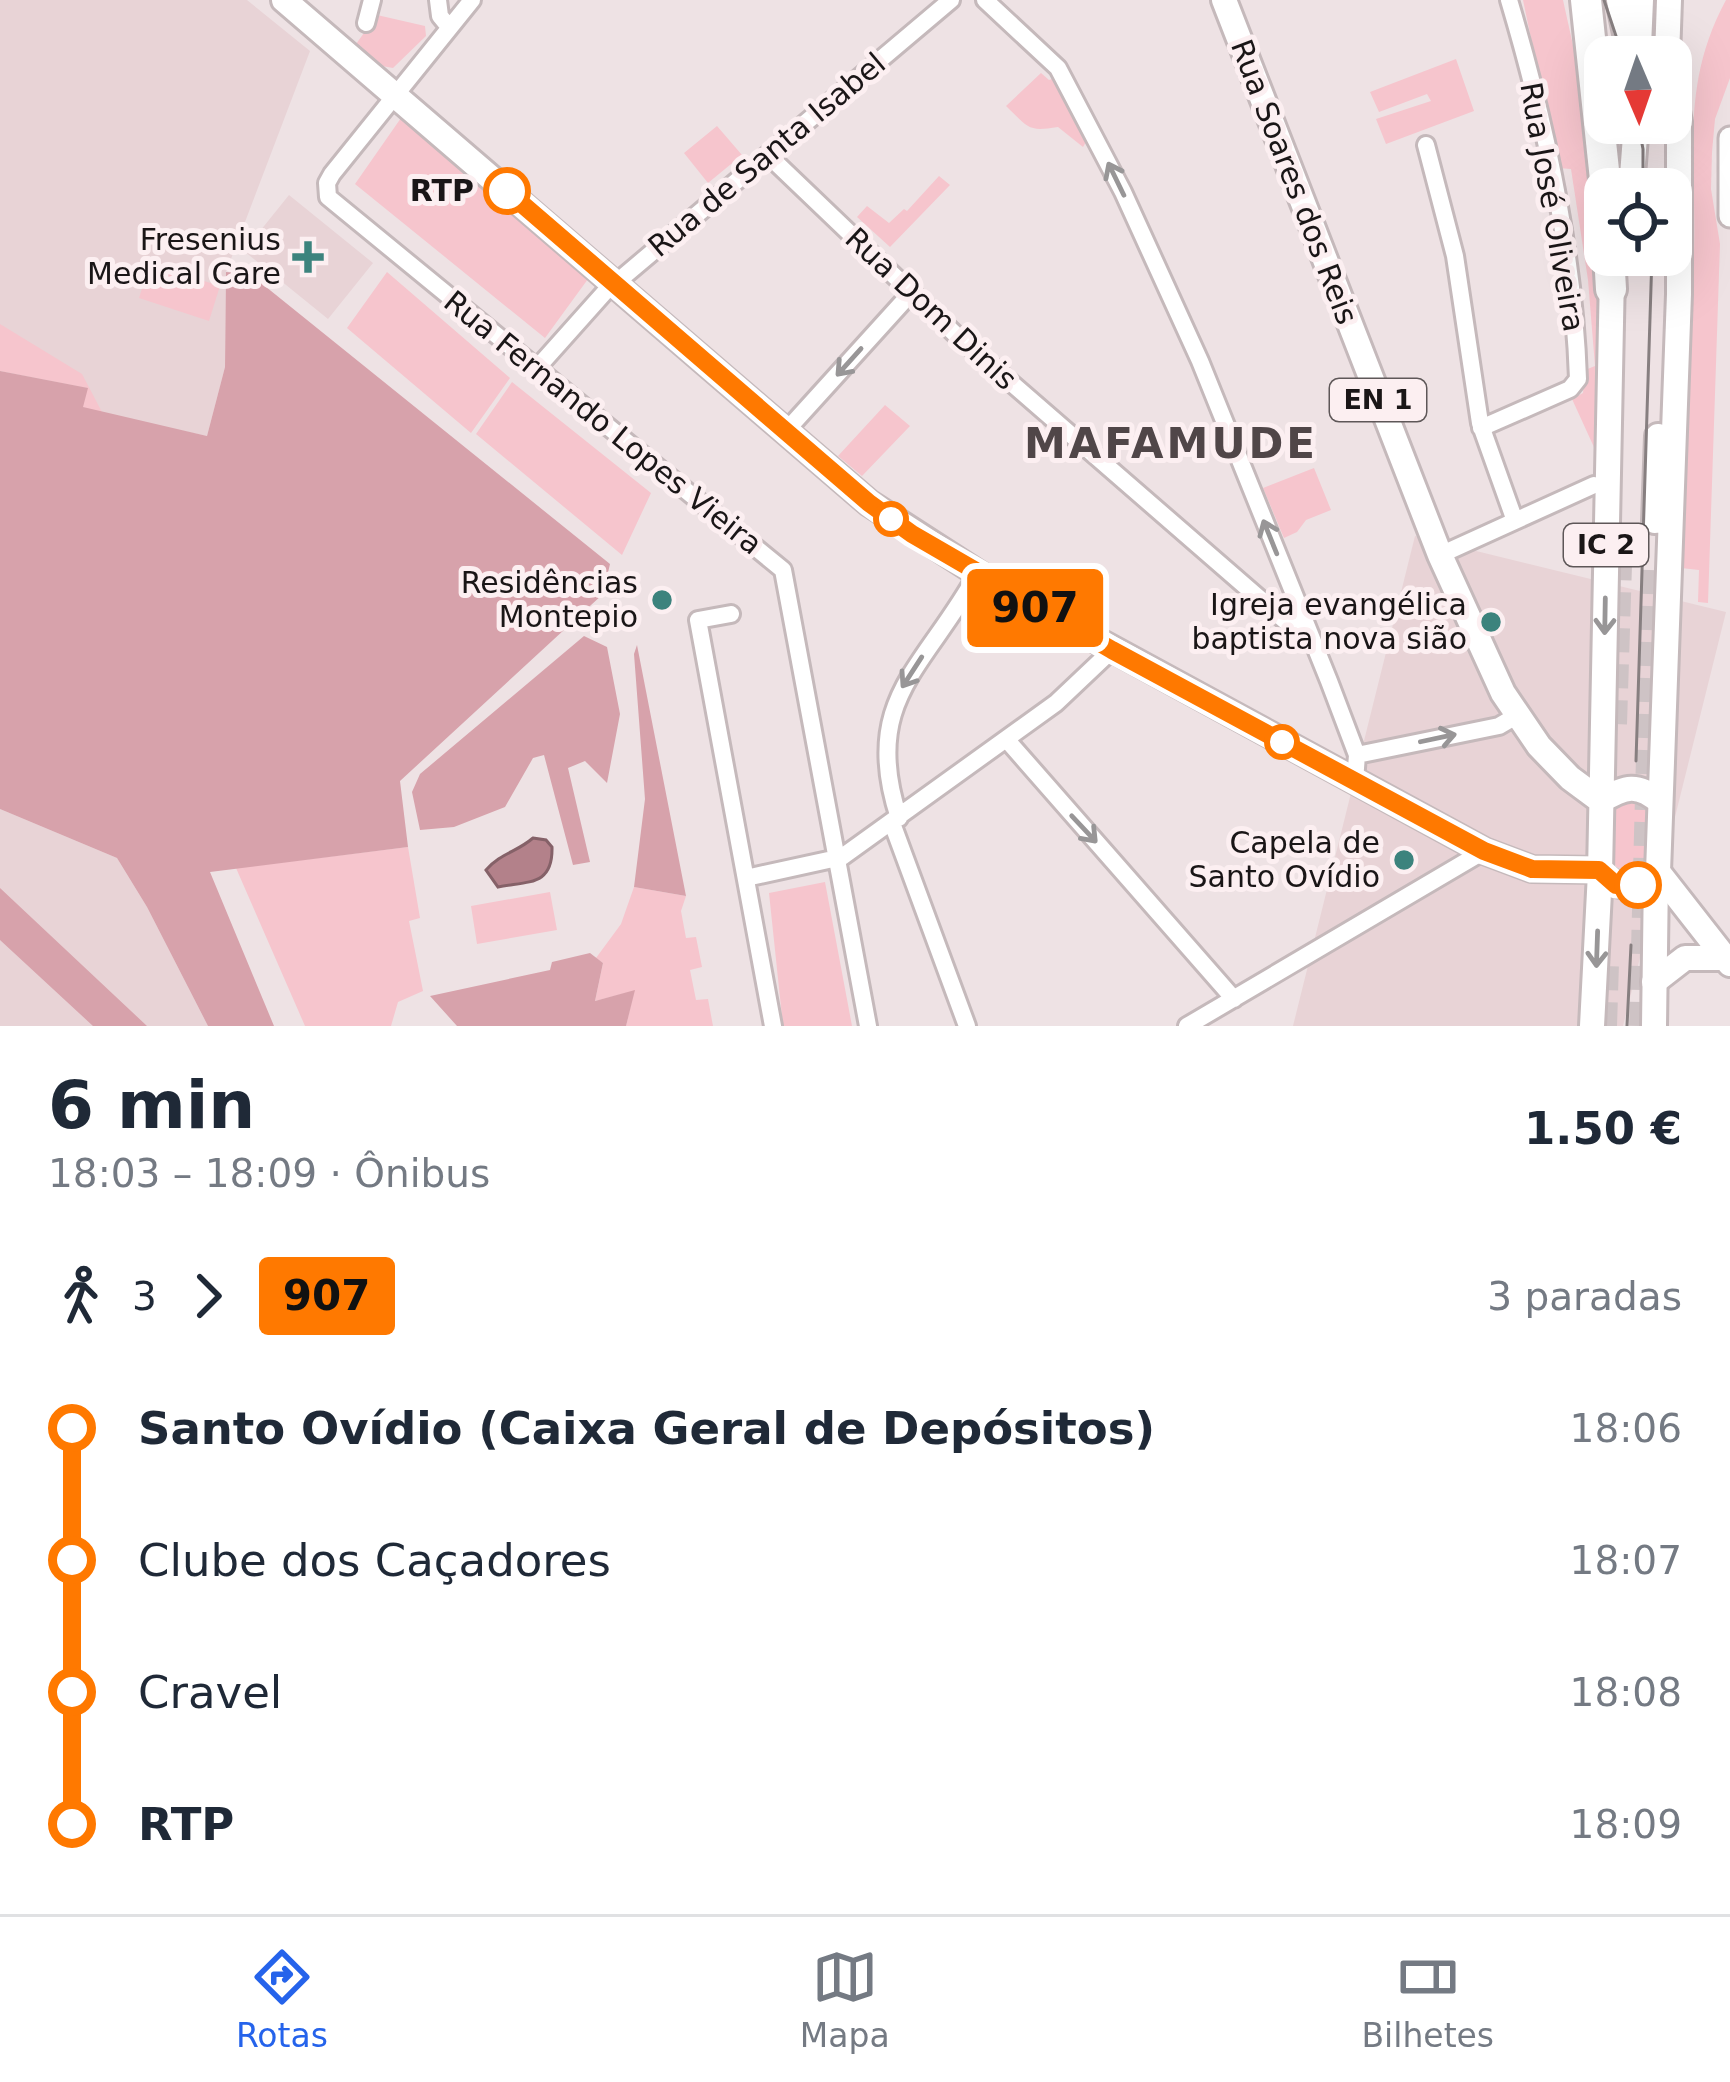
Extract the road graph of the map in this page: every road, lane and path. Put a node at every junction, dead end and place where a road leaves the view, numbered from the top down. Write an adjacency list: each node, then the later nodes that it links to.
1 (284, 0): 18 (main road)
2 (372, 0): 13 (street)
3 (438, 0): 14 (street)
4 (472, 0): 14 (street)
5 (951, 0): 22 (street, Rua de Santa Isabel)
6 (986, 0): 41 (street, one-way to 6)
7 (1224, 0): 36 (main road, Rua Soares dos Reis / EN 1)
8 (1508, 0): 32 (street, Rua José Oliveira)
9 (1586, 0): 23 (highway)
10 (1622, 0): 15 (highway)
11 (1641, 0): 16 (main road)
12 (1669, 0): 17 (main road)
13 (366, 23)
14 (449, 27): 18 (street)
15 (1631, 36)
16 (1638, 36)
17 (1668, 36)
18 (394, 96): 28 (main road); 31 (street, Rua Fernando Lopes Vieira)
19 (1730, 138): 24 (street)
20 (1679, 144): 48 (main road, IC 2)
21 (1426, 145): 32 (street)
22 (770, 157): 28 (street, Rua de Santa Isabel); 30 (street, Rua Dom Dinis)
23 (1604, 168)
24 (1730, 216)
25 (1611, 276): 29 (highway, IC 2)
26 (1625, 276): 37 (main road, IC 2)
27 (1665, 276): 38 (main road, IC 2)
28 (616, 284): 31 (street, Rua de Santa Isabel); 33 (main road)
29 (1611, 289): 47 (main road, IC 2, one-way to 47)
30 (911, 293): 33 (street, one-way to 33); 41 (street, Rua Dom Dinis)
31 (538, 367): 51 (street, Rua Fernando Lopes Vieira)
32 (1481, 428): 35 (street)
33 (786, 431): 39 (main road)
34 (1594, 485): 35 (street)
35 (1515, 521): 36 (street)
36 (1440, 555): 43 (main road, Rua Soares dos Reis / EN 1)
37 (1620, 565)
38 (1653, 566)
39 (977, 574): 42 (main road); 49 (street, one-way to 49)
40 (730, 614): 54 (street)
41 (1314, 646): 45 (street)
42 (1112, 650): 44 (street); 46 (main road)
43 (1516, 716): 45 (street, one-way to 43); 47 (main road, Rua Soares dos Reis / EN 1)
44 (1007, 740): 49 (street); 57 (street, one-way to 57)
45 (1358, 755): 46 (street)
46 (1355, 782): 50 (main road)
47 (1601, 801): 48 (main road); 52 (main road)
48 (1660, 802): 53 (main road)
49 (895, 821): 51 (street); 60 (street)
50 (1484, 851): 52 (main road); 57 (street)
51 (838, 859): 54 (street); 59 (street, Rua Fernando Lopes Vieira)
52 (1599, 871): 53 (main road); 62 (main road, one-way to 62)
53 (1657, 873): 55 (main road); 56 (main road)
54 (746, 878): 58 (street)
55 (1728, 961): 56 (main road)
56 (1654, 982): 63 (main road)
57 (1234, 999): 61 (street)
58 (773, 1026)
59 (868, 1026)
60 (967, 1026)
61 (1188, 1026)
62 (1592, 1026)
63 (1654, 1026)

